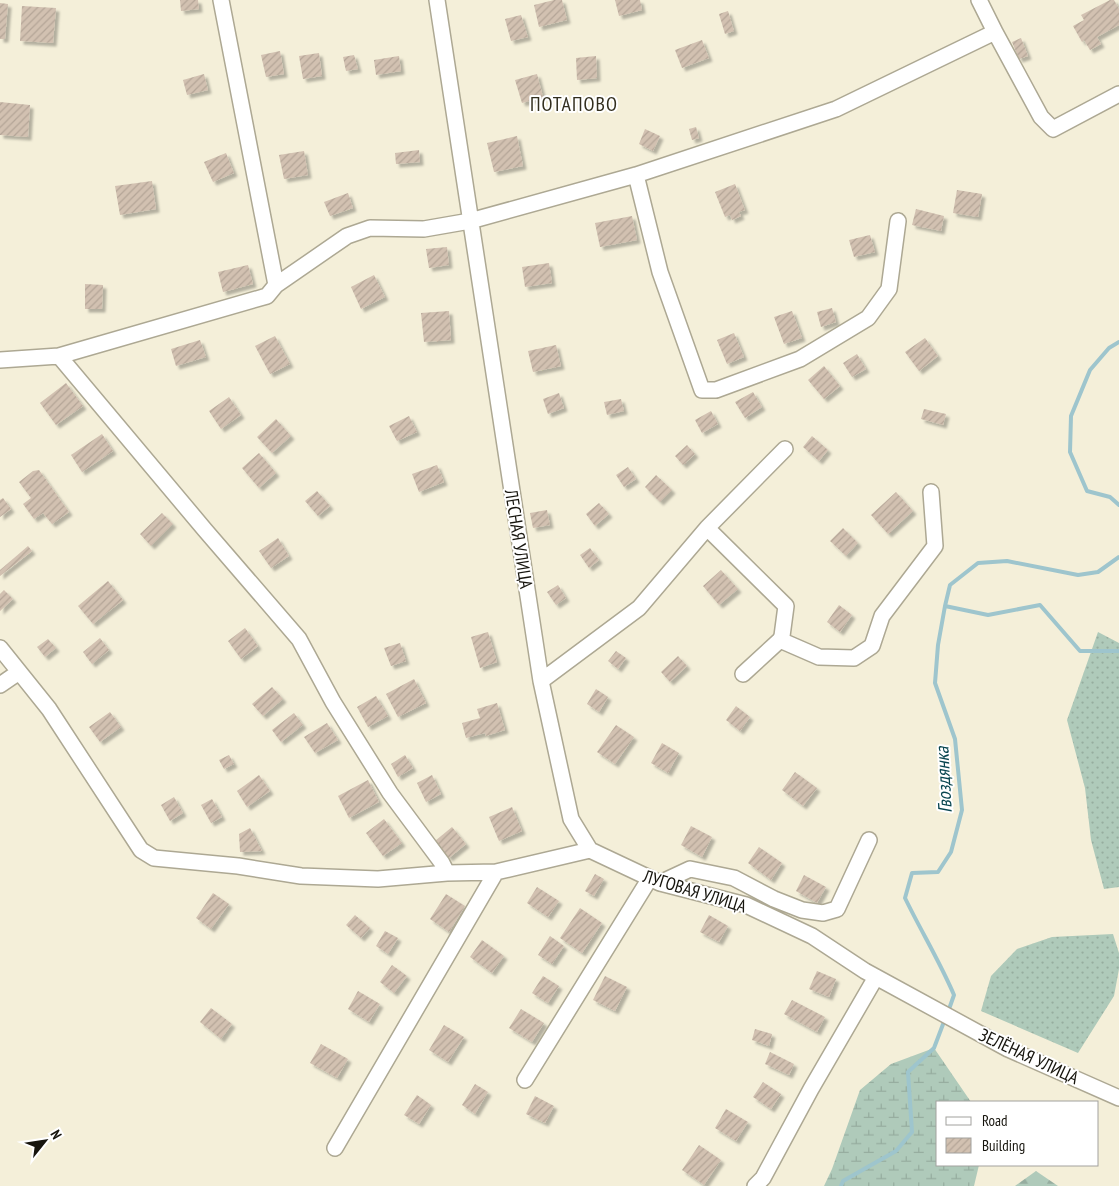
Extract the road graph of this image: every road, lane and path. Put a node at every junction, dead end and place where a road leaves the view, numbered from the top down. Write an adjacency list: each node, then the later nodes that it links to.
1 (220, 0): 9 (street)
2 (437, 0): 7 (street, ЛЕСНАЯ УЛИЦА)
3 (979, 0): 4 (street)
4 (995, 32): 5 (street); 6 (street)
5 (1119, 94)
6 (636, 175): 7 (street); 8 (street)
7 (470, 221): 9 (street); 19 (street, ЛЕСНАЯ УЛИЦА)
8 (898, 222)
9 (276, 285): 10 (street)
10 (59, 356): 11 (street); 24 (street)
11 (0, 360)
12 (785, 449): 14 (street)
13 (931, 492): 15 (street)
14 (707, 528): 15 (street); 19 (street)
15 (780, 640): 18 (street)
16 (0, 648): 17 (street)
17 (19, 672): 20 (street); 24 (street)
18 (743, 674)
19 (541, 681): 22 (street, ЛЕСНАЯ УЛИЦА)
20 (0, 685)
21 (869, 840): 25 (street)
22 (590, 850): 23 (street); 25 (street, ЛУГОВАЯ УЛИЦА)
23 (496, 872): 24 (street); 30 (street)
24 (447, 873)
25 (655, 881): 26 (street, ЛУГОВАЯ УЛИЦА); 28 (street)
26 (876, 977): 27 (street, ЛУГОВАЯ УЛИЦА); 31 (street)
27 (926, 1005): 29 (street, ЗЕЛЁНАЯ УЛИЦА)
28 (525, 1080)
29 (1119, 1098)
30 (335, 1148)
31 (755, 1186)

